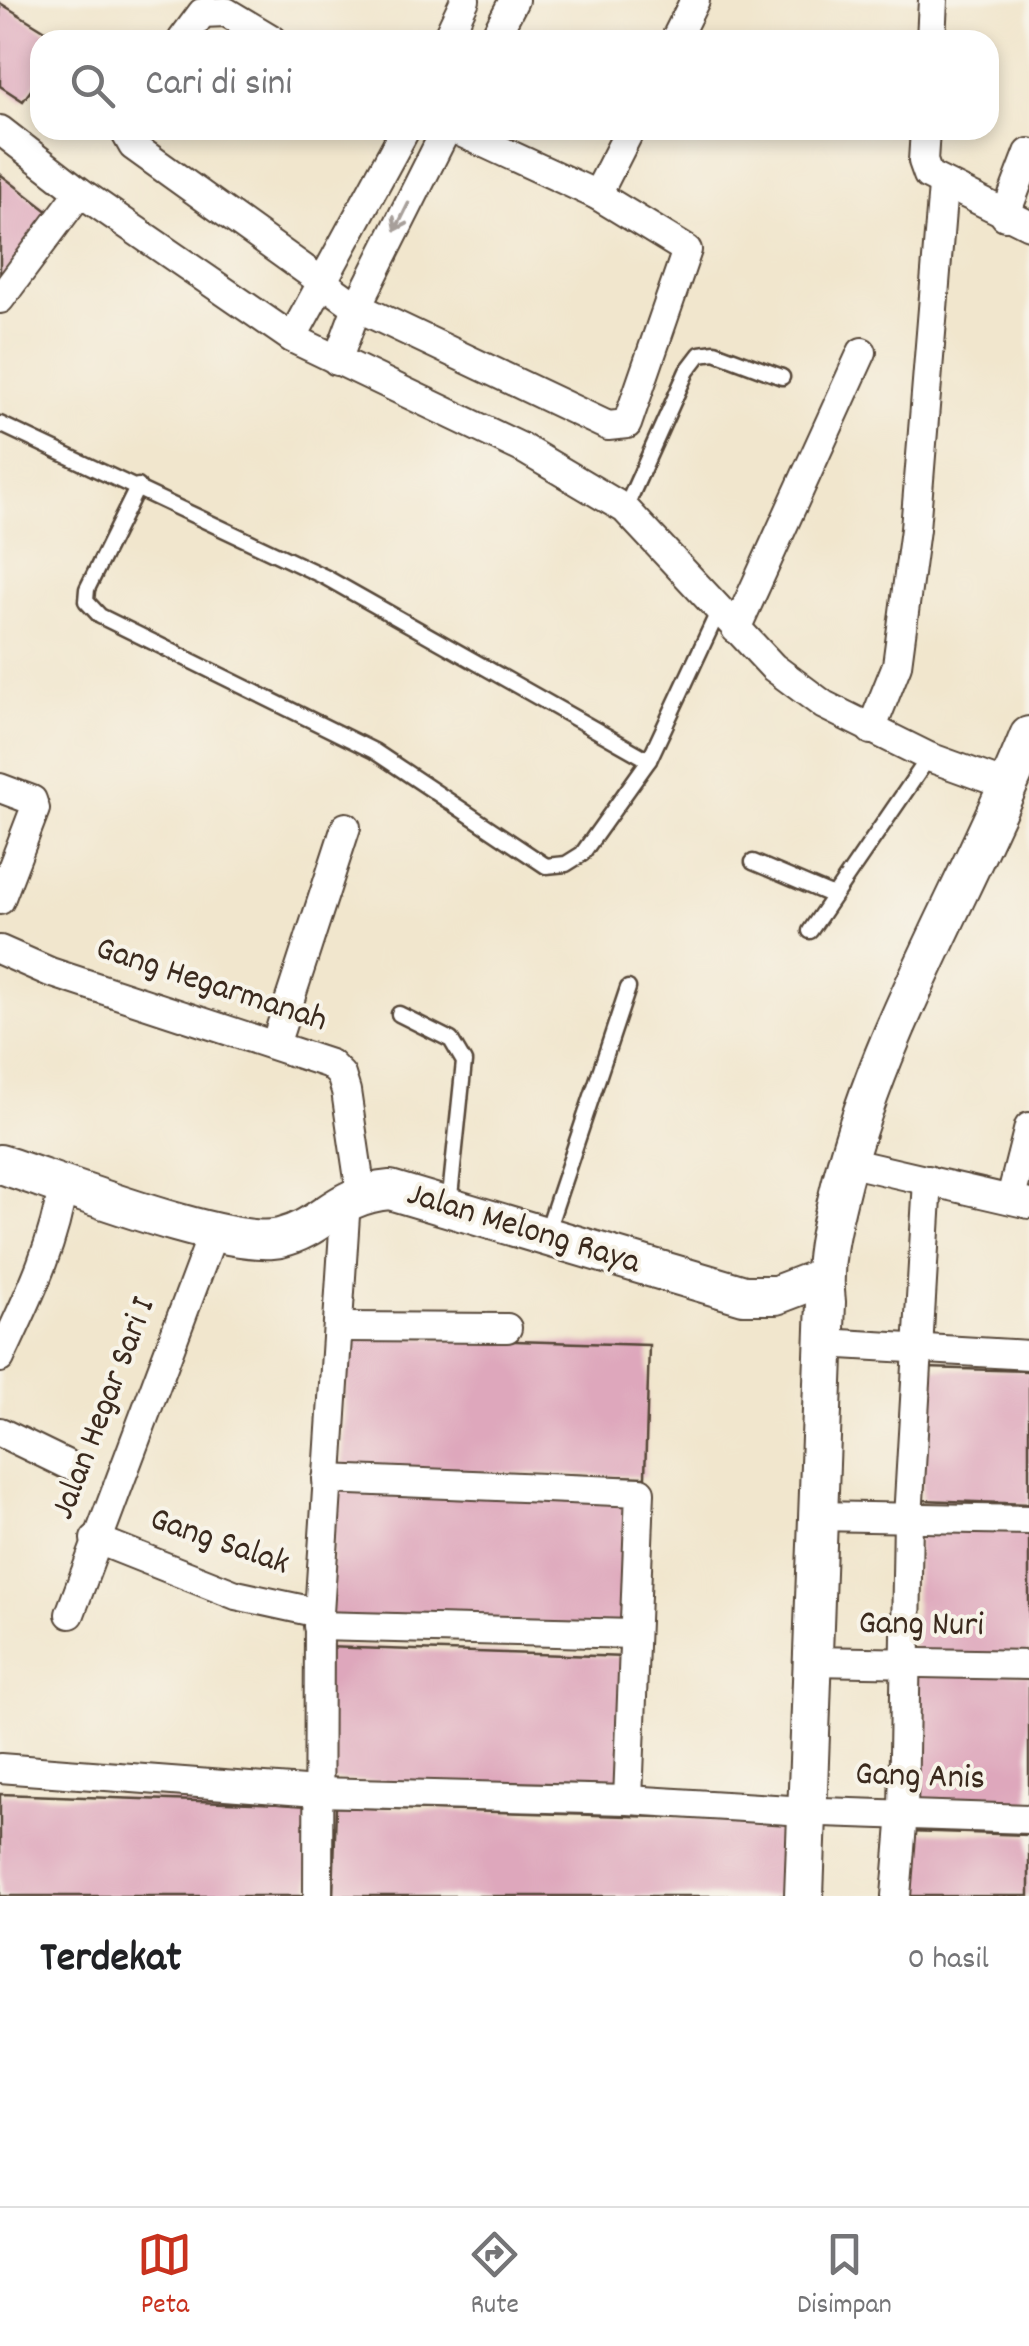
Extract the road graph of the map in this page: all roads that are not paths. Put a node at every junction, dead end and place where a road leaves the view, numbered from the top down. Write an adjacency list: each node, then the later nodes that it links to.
1 (464, 0): 7 (street)
2 (514, 0): 8 (street)
3 (695, 0): 9 (street)
4 (933, 0): 10 (street)
5 (248, 12): 6 (street)
6 (189, 30)
7 (450, 30)
8 (499, 30)
9 (680, 30)
10 (932, 30)
11 (0, 130): 20 (street)
12 (130, 140): 23 (street)
13 (400, 140): 23 (street)
14 (440, 140): 25 (street, one-way to 25)
15 (478, 140): 21 (street)
16 (625, 140): 21 (street)
17 (925, 140): 19 (street)
18 (1029, 154): 22 (street)
19 (943, 186): 22 (street); 34 (street)
20 (80, 192): 24 (street); 26 (street)
21 (597, 195): 25 (street)
22 (1017, 220)
23 (323, 285): 25 (street); 26 (street)
24 (0, 299)
25 (357, 307): 28 (street)
26 (292, 338): 28 (street)
27 (862, 352): 33 (street)
28 (337, 361): 32 (street)
29 (782, 377): 32 (lane)
30 (0, 424): 31 (lane)
31 (138, 486): 37 (lane); 37 (lane)
32 (625, 509): 33 (street)
33 (728, 619): 34 (street); 37 (lane)
34 (871, 730): 36 (street)
35 (1029, 736): 39 (main road)
36 (929, 756): 39 (street); 42 (lane)
37 (649, 760)
38 (0, 788): 43 (street)
39 (1019, 790): 50 (main road)
40 (346, 828): 48 (street)
41 (753, 862): 42 (lane)
42 (831, 895): 44 (lane)
43 (0, 900)
44 (810, 931)
45 (0, 950): 48 (street, Gang Hegarmanah)
46 (628, 988): 58 (lane)
47 (399, 1014): 56 (lane)
48 (275, 1045): 54 (street, Gang Hegarmanah)
49 (1029, 1127): 55 (street)
50 (847, 1162): 52 (street); 59 (main road)
51 (0, 1164): 53 (main road)
52 (928, 1180): 55 (street); 63 (street)
53 (64, 1184): 57 (main road); 65 (street)
54 (353, 1196): 56 (main road, Jalan Melong Raya); 57 (main road); 60 (street)
55 (1020, 1201)
56 (449, 1206): 58 (main road, Jalan Melong Raya)
57 (213, 1233): 72 (street, Jalan Hegar Sari I)
58 (545, 1236): 59 (main road, Jalan Melong Raya)
59 (823, 1277): 62 (main road)
60 (341, 1327): 61 (street); 68 (street)
61 (507, 1328)
62 (824, 1343): 63 (street); 69 (main road)
63 (918, 1348): 64 (street); 70 (street)
64 (1029, 1355)
65 (0, 1358)
66 (0, 1432): 67 (street)
67 (68, 1465)
68 (327, 1479): 74 (street); 75 (street)
69 (816, 1516): 70 (street); 76 (main road)
70 (908, 1518): 71 (street); 77 (street)
71 (1029, 1520)
72 (96, 1540): 73 (street, Jalan Hegar Sari I); 74 (street, Gang Salak)
73 (70, 1614)
74 (319, 1620): 75 (street, Gang Salak); 80 (street)
75 (634, 1634): 81 (street)
76 (812, 1661): 77 (street, Gang Nuri); 82 (main road)
77 (907, 1664): 78 (street, Gang Nuri); 83 (street)
78 (1029, 1665)
79 (0, 1768): 80 (street, Gang Anis)
80 (317, 1792): 81 (street, Gang Anis); 85 (street)
81 (628, 1800): 82 (street, Gang Anis)
82 (810, 1812): 83 (street, Gang Anis); 86 (main road)
83 (903, 1814): 84 (street, Gang Anis); 87 (street)
84 (1029, 1819)
85 (318, 1896)
86 (804, 1896)
87 (896, 1896)

